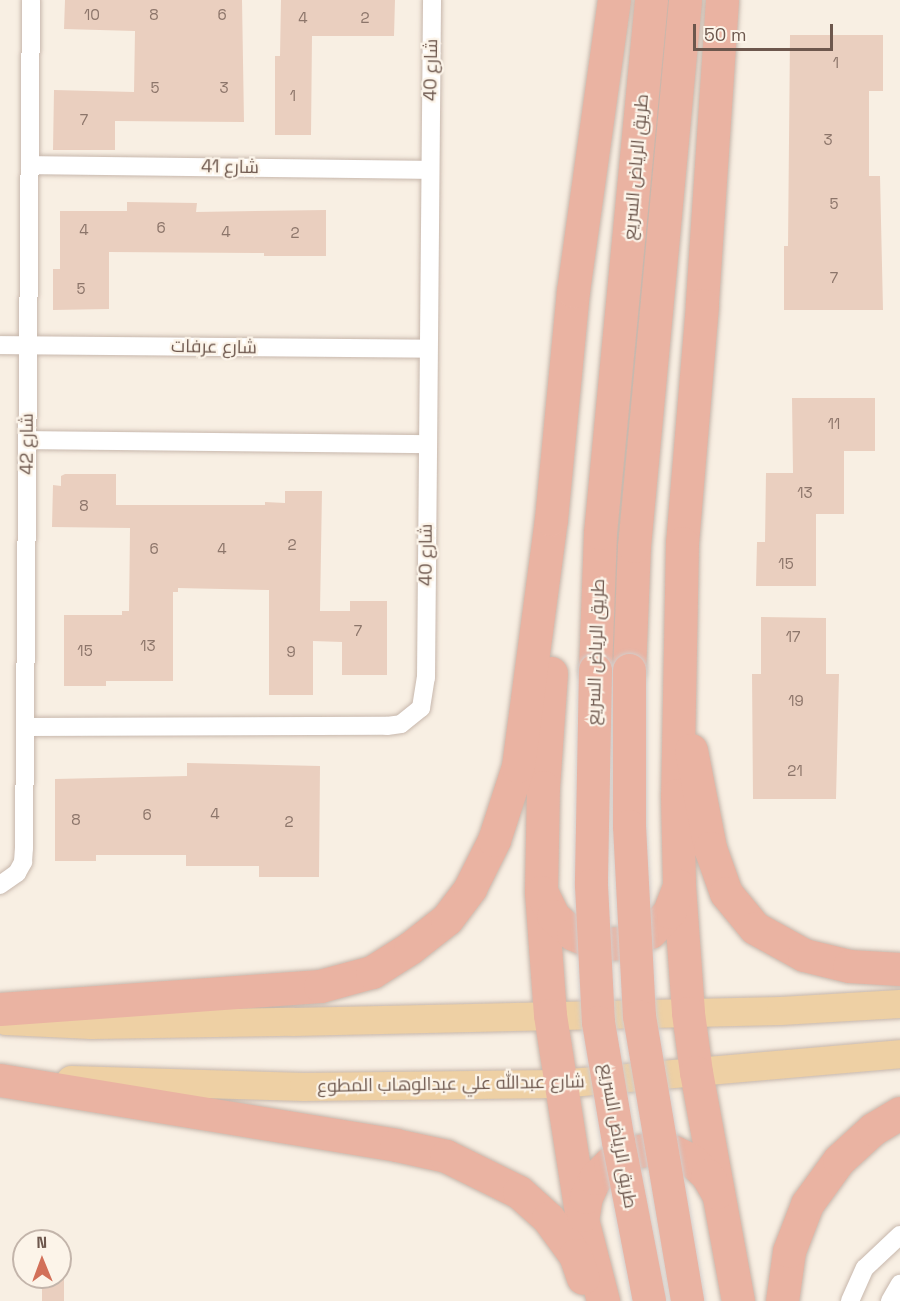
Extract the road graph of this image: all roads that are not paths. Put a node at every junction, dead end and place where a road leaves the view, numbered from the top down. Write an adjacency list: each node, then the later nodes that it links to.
1 (31, 0): 7 (street, شارع 42)
2 (432, 0): 8 (street, شارع 40)
3 (614, 0): 14 (highway)
4 (651, 0): 37 (highway, طريق الرياض السريع, bridge)
5 (685, 0): 38 (highway, طريق الرياض السريع, bridge)
6 (722, 0): 15 (highway)
7 (30, 165): 8 (street, شارع 41); 10 (street, شارع 42)
8 (430, 170): 11 (street, شارع 40)
9 (0, 345): 10 (street, شارع عرفات)
10 (28, 345): 11 (street, شارع عرفات); 12 (street, شارع 42)
11 (427, 350): 13 (street, شارع 40)
12 (27, 440): 13 (street); 16 (street, شارع 42)
13 (426, 444): 16 (street, شارع 40)
14 (551, 519): 19 (highway); 22 (highway)
15 (679, 689): 18 (highway); 20 (highway)
16 (25, 727): 17 (street, شارع 42)
17 (4, 884)
18 (679, 886): 19 (highway); 23 (highway)
19 (541, 892): 24 (highway)
20 (900, 969)
21 (900, 1004): 23 (main road)
22 (0, 1009)
23 (688, 1013): 24 (main road); 27 (highway)
24 (550, 1016): 25 (main road); 29 (highway)
25 (0, 1020)
26 (900, 1054): 27 (main road, شارع عبدالله علي عبدالوهاب المطوع)
27 (696, 1072): 29 (main road, شارع عبدالله علي عبدالوهاب المطوع); 31 (highway)
28 (0, 1079): 29 (main road, شارع عبدالله علي عبدالوهاب المطوع); 35 (highway)
29 (559, 1084): 32 (highway)
30 (900, 1113): 40 (highway)
31 (718, 1193): 32 (highway); 39 (highway)
32 (582, 1219): 36 (highway)
33 (900, 1235): 41 (street)
34 (900, 1284): 42 (street)
35 (591, 1301)
36 (603, 1301)
37 (649, 1301)
38 (687, 1301)
39 (738, 1301)
40 (782, 1301)
41 (850, 1301)
42 (890, 1301)

